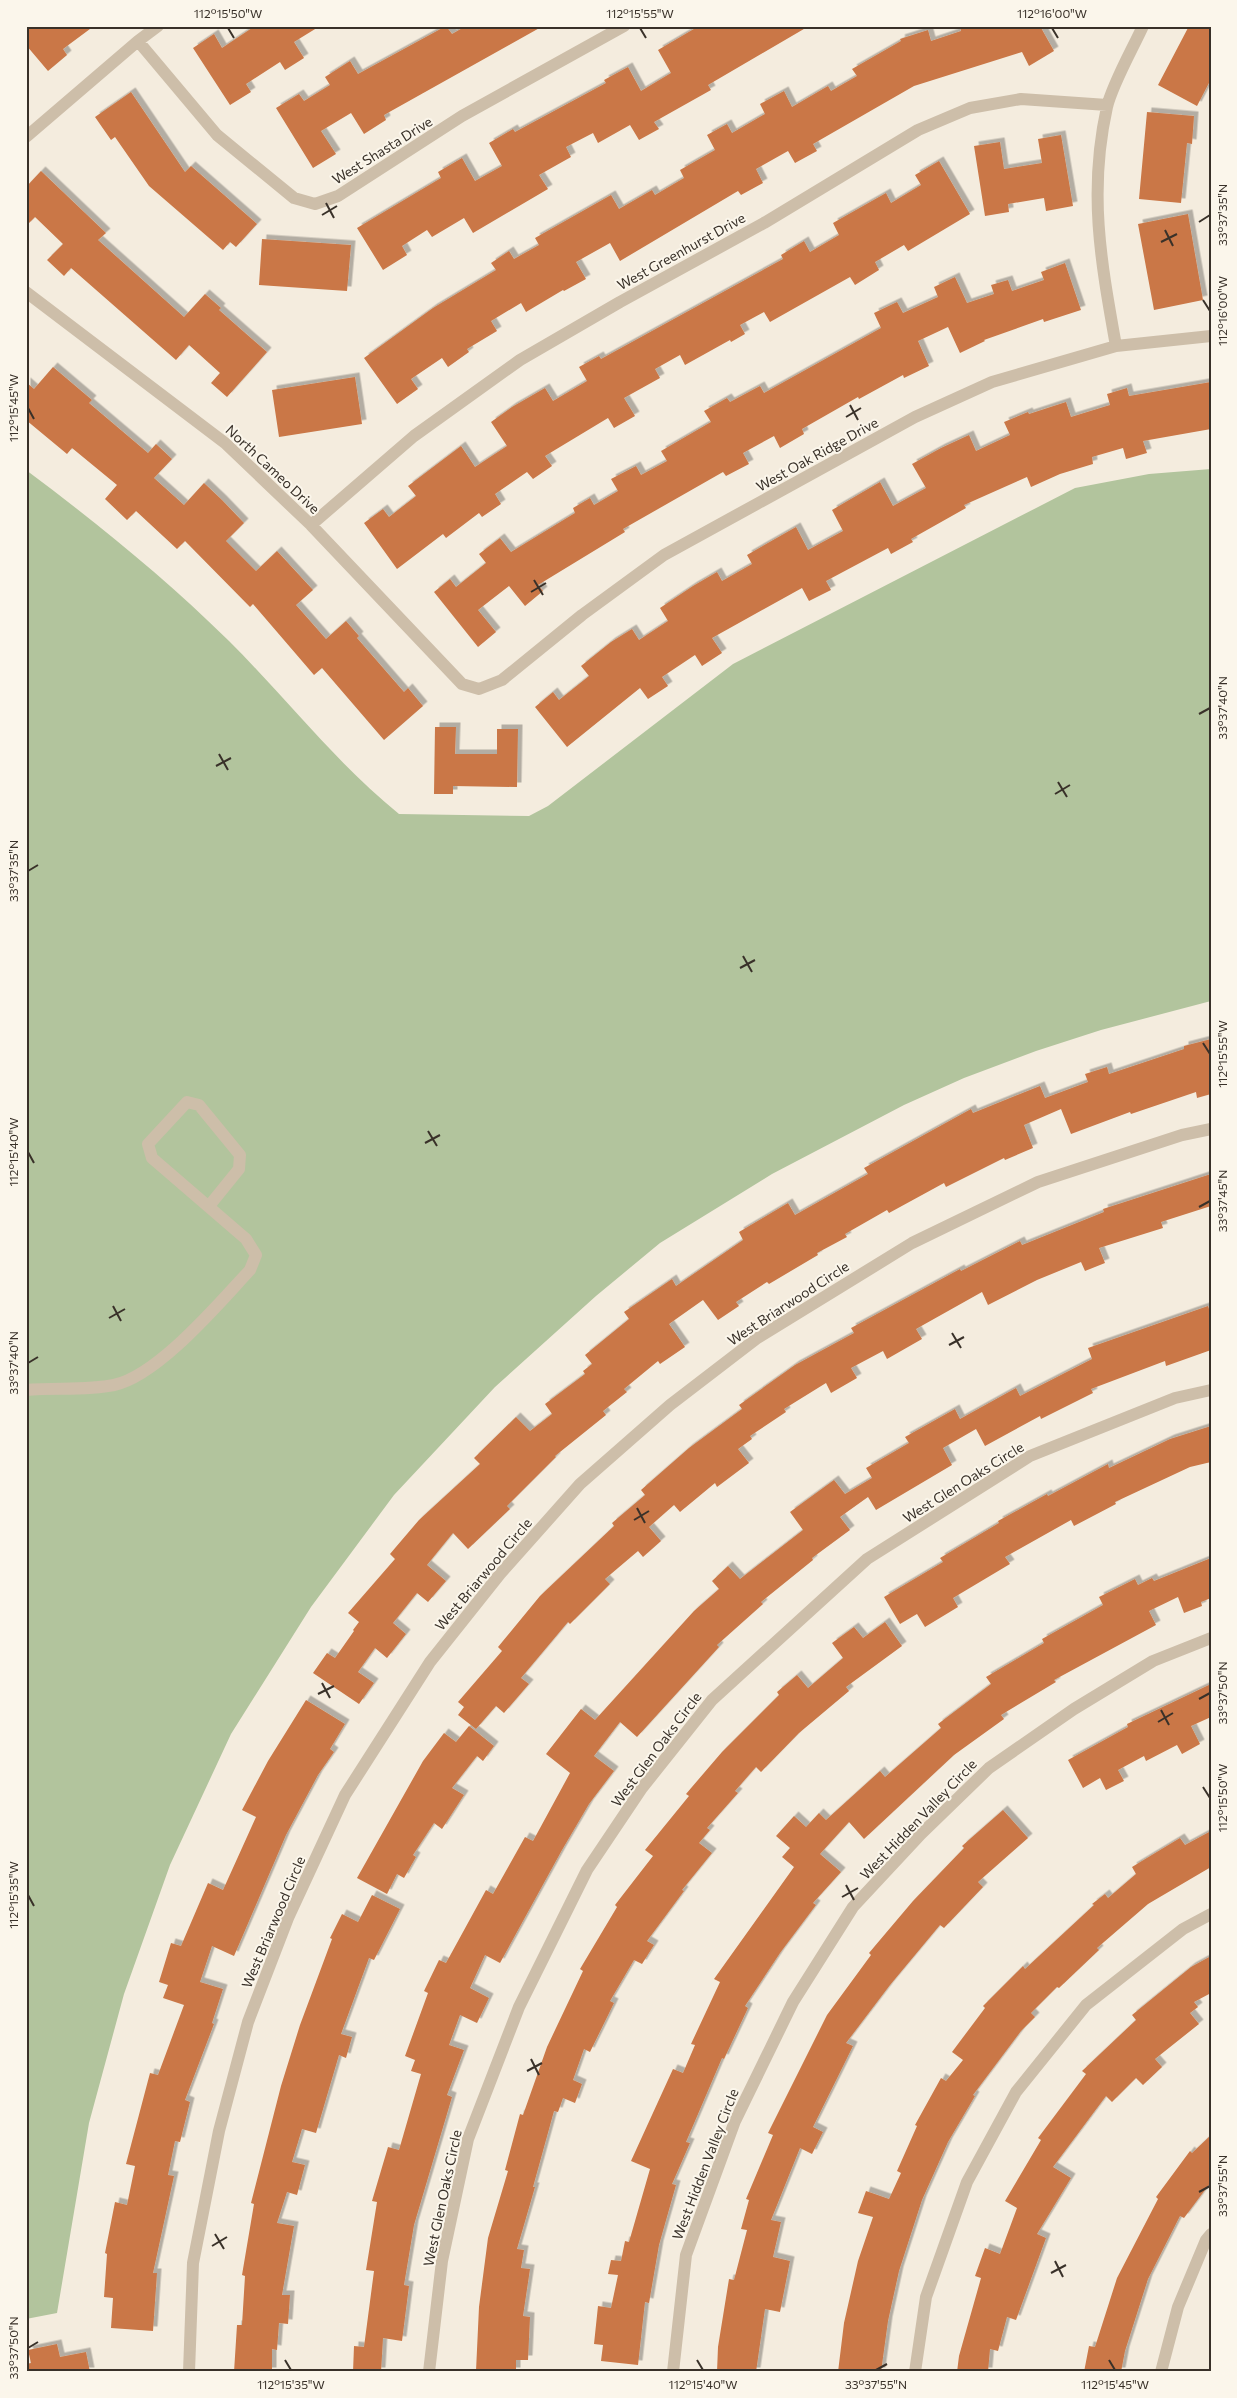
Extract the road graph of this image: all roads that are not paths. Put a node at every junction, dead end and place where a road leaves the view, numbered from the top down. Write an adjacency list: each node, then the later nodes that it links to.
1 (158, 26): 4 (street)
2 (624, 26): 4 (street, West Shasta Drive)
3 (1143, 26): 5 (street)
4 (138, 41): 6 (street)
5 (1107, 105): 9 (street); 10 (street, West Greenhurst Drive)
6 (26, 137)
7 (26, 292): 10 (street, North Cameo Drive)
8 (1211, 336): 9 (street, West Oak Ridge Drive)
9 (1116, 346): 11 (street, West Oak Ridge Drive)
10 (311, 525): 11 (street, North Cameo Drive)
11 (479, 689)
12 (1211, 1129): 19 (street, West Briarwood Circle)
13 (209, 1206): 13 (street); 14 (street)
14 (26, 1390)
15 (1211, 1390): 20 (street, West Glen Oaks Circle)
16 (1211, 1638): 21 (street, West Hidden Valley Circle)
17 (1211, 1914): 22 (street)
18 (1211, 2234): 23 (street)
19 (189, 2372)
20 (429, 2372)
21 (673, 2372)
22 (915, 2372)
23 (1161, 2372)

